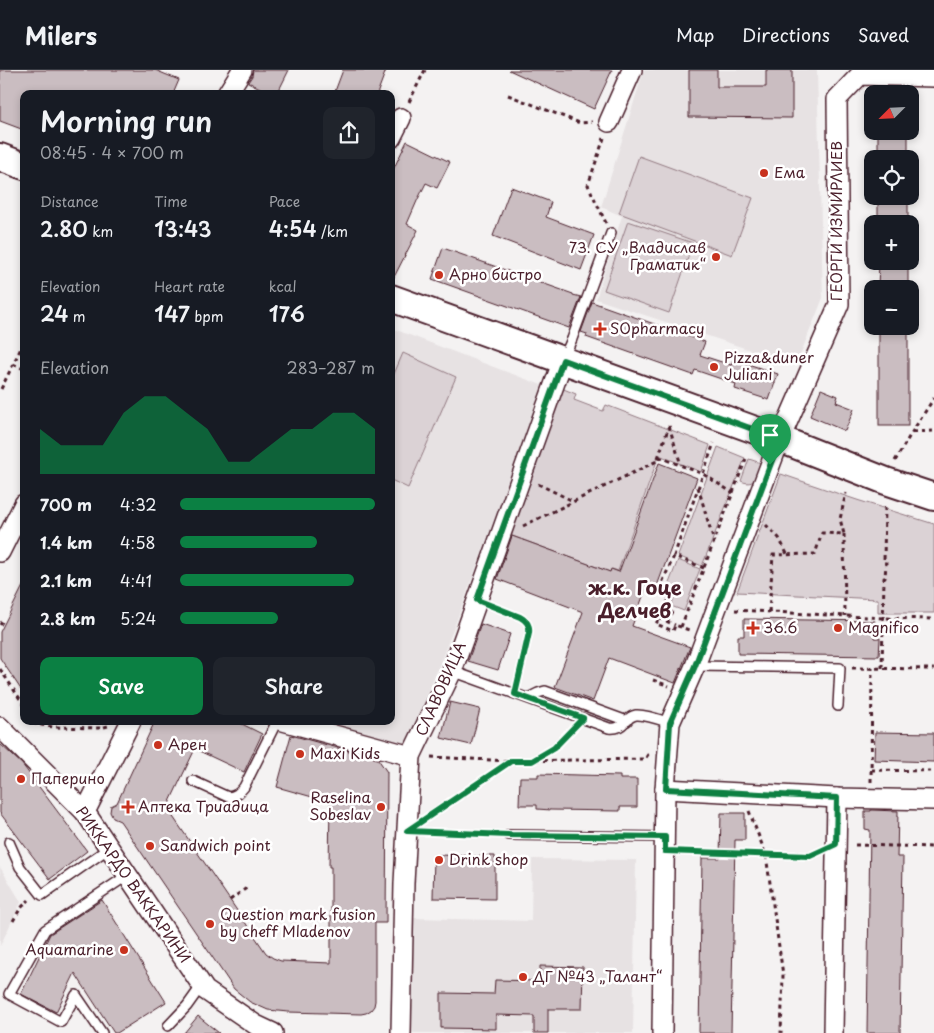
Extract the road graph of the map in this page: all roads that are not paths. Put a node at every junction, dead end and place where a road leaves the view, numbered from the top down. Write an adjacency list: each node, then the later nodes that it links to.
1 (632, 70): 4 (street)
2 (934, 77): 11 (street, ГЕОРГИ ИЗМИРЛИЕВ)
3 (401, 118): 5 (street)
4 (609, 122)
5 (395, 130)
6 (0, 157): 7 (street)
7 (20, 164)
8 (611, 233): 10 (lane)
9 (395, 299): 10 (street)
10 (563, 360): 11 (street); 17 (street, СЛАВОВИЦА)
11 (780, 439): 12 (street); 16 (street, ГЕОРГИ ИЗМИРЛИЕВ)
12 (934, 497)
13 (20, 523): 14 (street)
14 (17, 537): 15 (street)
15 (0, 552)
16 (695, 666): 19 (lane); 21 (street, ГЕОРГИ ИЗМИРЛИЕВ)
17 (452, 671): 18 (lane); 26 (street, СЛАВОВИЦА)
18 (528, 698): 20 (lane); 20 (lane)
19 (838, 706)
20 (626, 721): 21 (lane)
21 (670, 723): 28 (street, ГЕОРГИ ИЗМИРЛИЕВ)
22 (274, 725): 27 (lane)
23 (298, 725): 26 (street)
24 (0, 727): 31 (street, РИККАРДО ВАККАРИНИ)
25 (127, 728): 31 (street)
26 (411, 756): 41 (street, СЛАВОВИЦА)
27 (193, 781)
28 (666, 789): 29 (street); 34 (street, ГЕОРГИ ИЗМИРЛИЕВ)
29 (837, 798): 30 (street); 43 (street)
30 (934, 800)
31 (85, 812): 35 (street, РИККАРДО ВАККАРИНИ)
32 (509, 835): 34 (lane)
33 (9, 842): 35 (lane)
34 (665, 844): 42 (street, ГЕОРГИ ИЗМИРЛИЕВ)
35 (109, 848): 36 (street, РИККАРДО ВАККАРИНИ)
36 (128, 875): 37 (street, РИККАРДО ВАККАРИНИ); 39 (lane)
37 (202, 985): 38 (lane); 40 (street, РИККАРДО ВАККАРИНИ)
38 (168, 1026)
39 (102, 1033)
40 (273, 1033)
41 (401, 1033)
42 (662, 1033)
43 (832, 1033)

